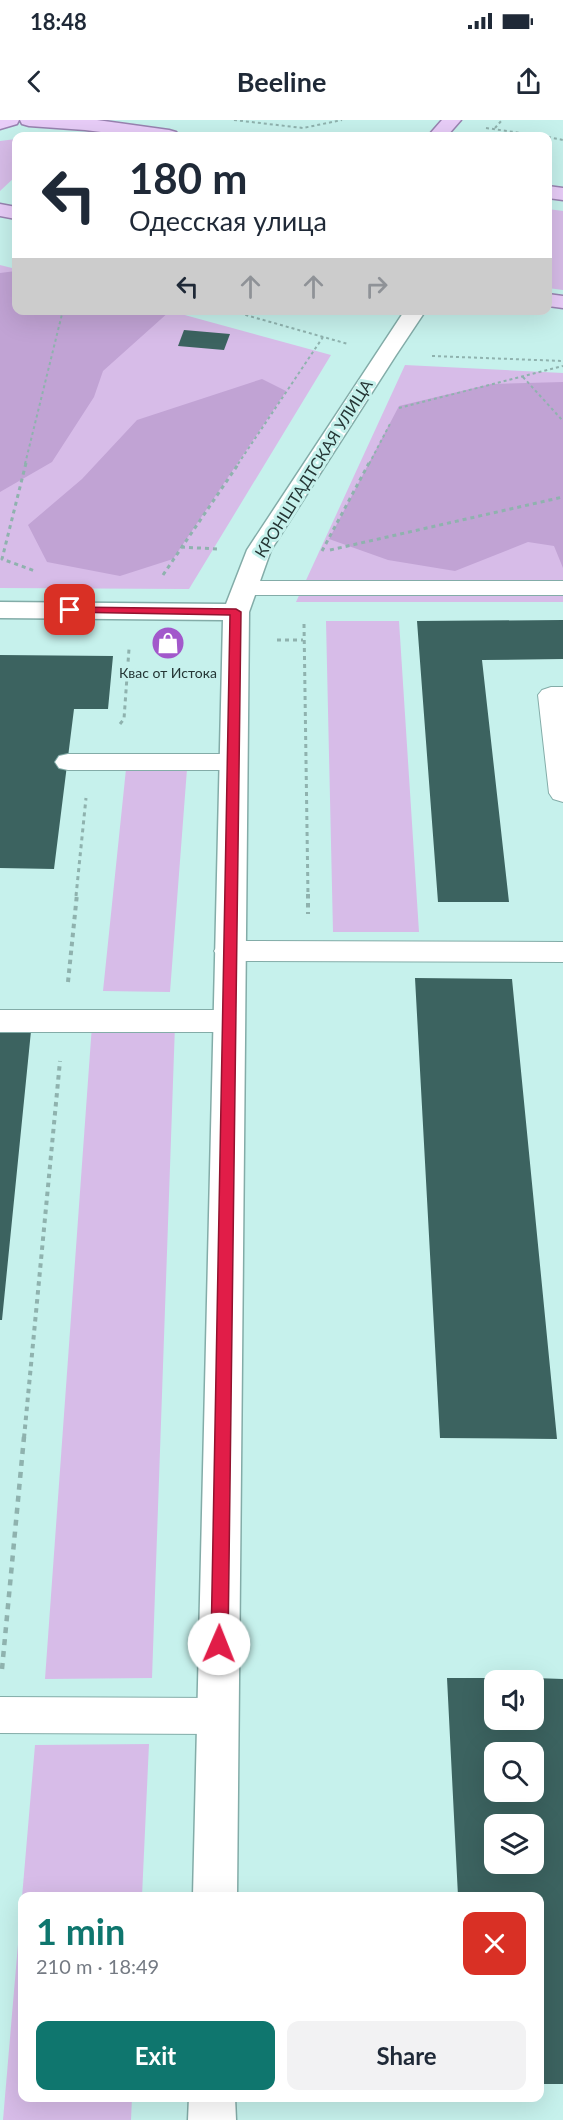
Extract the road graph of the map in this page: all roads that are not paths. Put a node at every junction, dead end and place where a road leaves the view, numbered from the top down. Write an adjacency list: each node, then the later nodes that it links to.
1 (10, 120): 4 (main road)
2 (29, 120): 5 (main road)
3 (451, 121): 6 (main road)
4 (0, 123)
5 (140, 132)
6 (441, 132)
7 (412, 315): 9 (street, КРОНШТАДТСКАЯ УЛИЦА)
8 (563, 588): 9 (lane)
9 (240, 600): 10 (street); 13 (street, КРОНШТАДТСКАЯ УЛИЦА)
10 (0, 610)
11 (563, 695): 14 (lane)
12 (68, 762): 13 (lane)
13 (233, 762): 15 (street, КРОНШТАДТСКАЯ УЛИЦА)
14 (563, 793)
15 (229, 951): 16 (lane); 18 (street, КРОНШТАДТСКАЯ УЛИЦА)
16 (563, 952)
17 (0, 1021): 18 (lane)
18 (229, 1021): 20 (street, КРОНШТАДТСКАЯ УЛИЦА)
19 (0, 1715): 20 (lane)
20 (218, 1716): 21 (street, КРОНШТАДТСКАЯ УЛИЦА)
21 (215, 1892)
22 (212, 2102): 23 (street)
23 (212, 2120)

